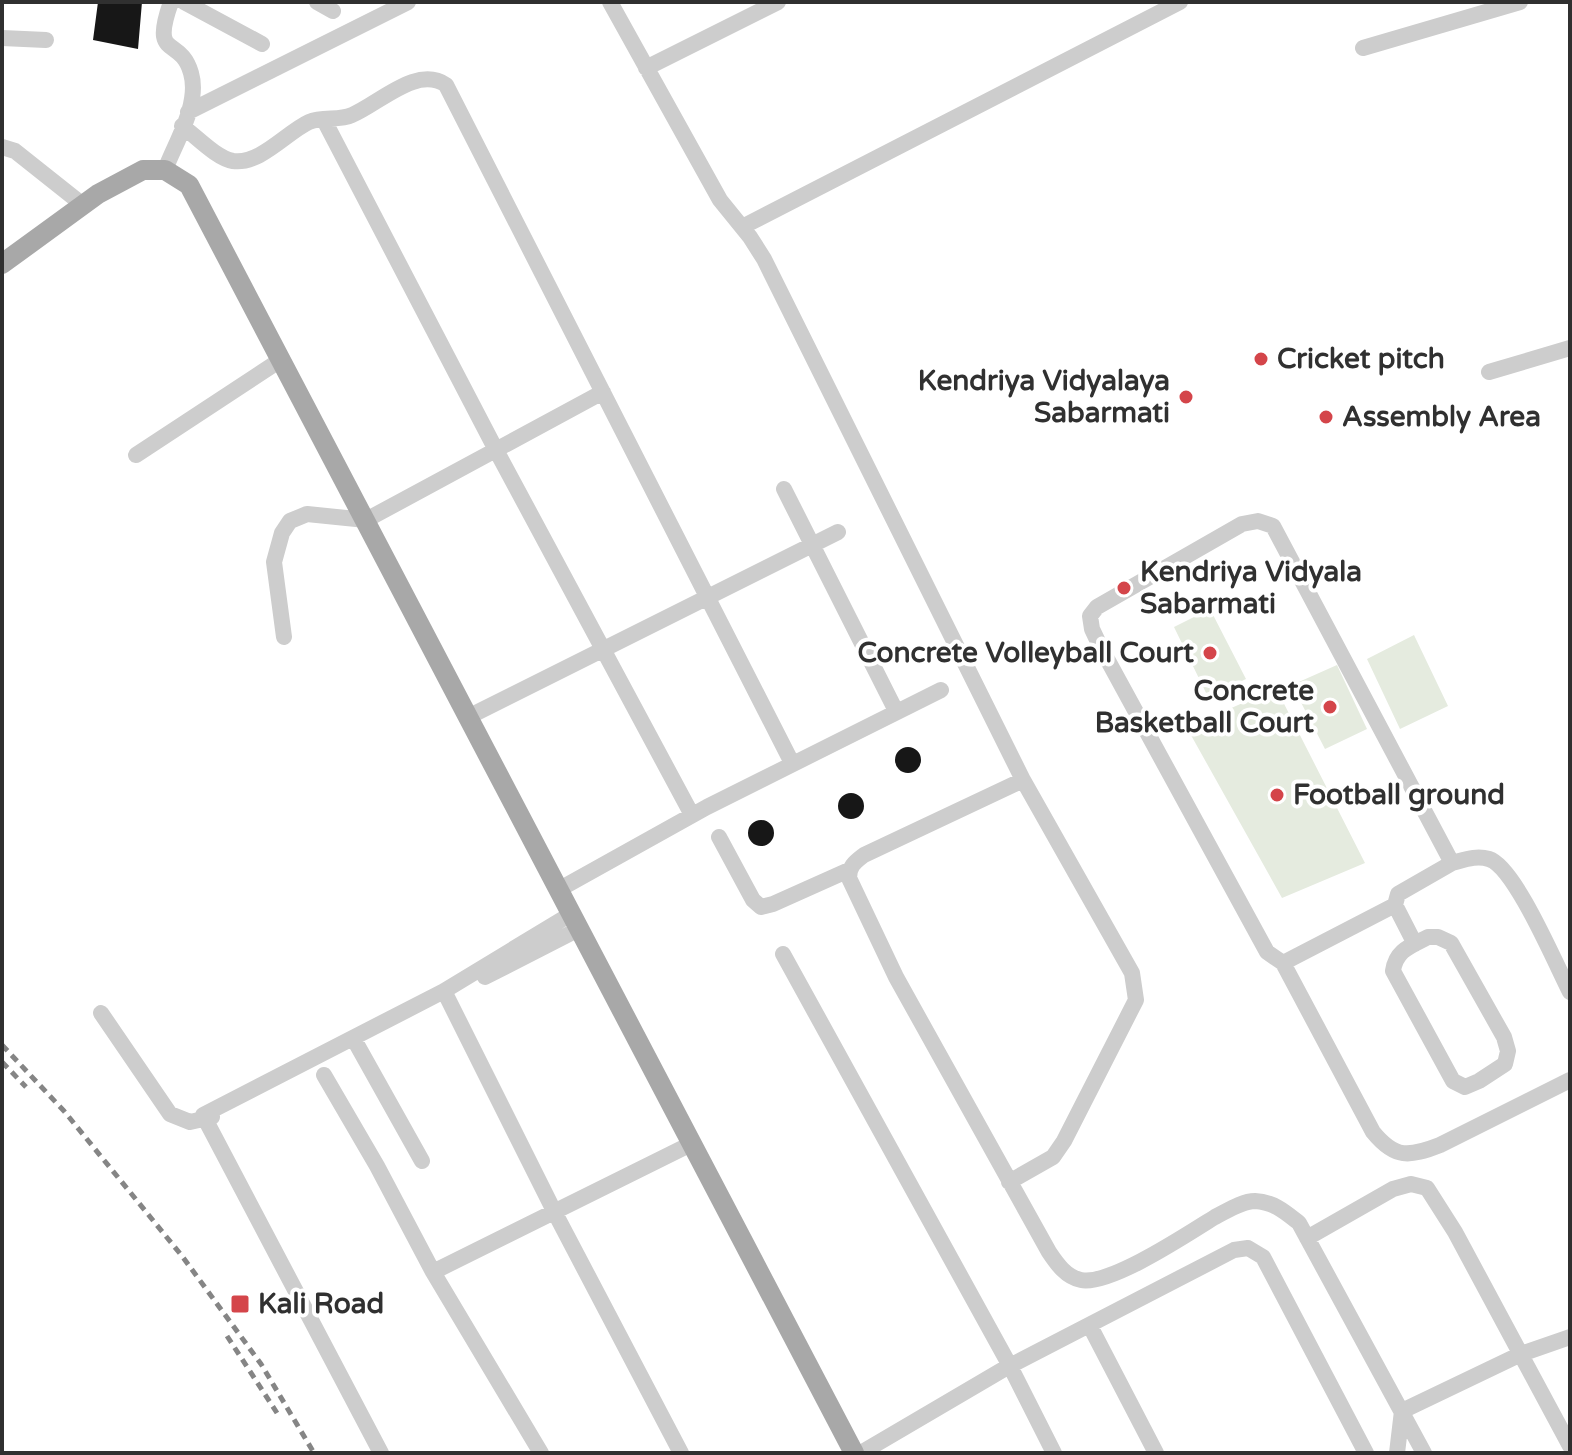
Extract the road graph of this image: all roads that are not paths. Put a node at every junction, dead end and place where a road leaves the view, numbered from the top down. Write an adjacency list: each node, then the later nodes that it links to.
1 (171, 2): 15 (street)
2 (184, 2): 12 (street)
3 (317, 2): 9 (street)
4 (408, 2): 15 (street)
5 (610, 2): 14 (street)
6 (778, 2): 14 (street)
7 (1180, 2): 20 (street)
8 (1520, 2): 13 (street)
9 (333, 11)
10 (2, 38): 11 (street)
11 (46, 40)
12 (262, 44)
13 (1363, 48)
14 (646, 68): 20 (street)
15 (185, 119): 16 (street); 18 (street)
16 (324, 120): 25 (street); 26 (street)
17 (2, 147): 19 (street)
18 (165, 170): 19 (main road); 23 (main road)
19 (83, 205): 21 (main road)
20 (742, 227): 39 (street)
21 (2, 264)
22 (1570, 348): 24 (street)
23 (282, 359): 27 (street); 29 (main road)
24 (1489, 372)
25 (603, 392): 26 (street); 32 (street)
26 (496, 450): 29 (street); 34 (street)
27 (136, 455)
28 (784, 489): 31 (street)
29 (366, 520): 33 (street); 37 (main road)
30 (838, 532): 31 (street)
31 (811, 544): 32 (street); 36 (street)
32 (707, 596): 34 (street); 38 (street)
33 (284, 637)
34 (603, 649): 37 (street); 40 (street)
35 (941, 690): 36 (street)
36 (896, 711): 38 (street)
37 (468, 717): 44 (main road)
38 (792, 763): 40 (street)
39 (1023, 780): 43 (street); 59 (street)
40 (692, 815): 44 (street)
41 (719, 837): 43 (street)
42 (1452, 863): 45 (street); 49 (street); 50 (street)
43 (849, 870): 59 (street)
44 (558, 890): 46 (main road)
45 (1395, 905): 47 (street); 49 (street)
46 (575, 922): 51 (street); 57 (main road)
47 (1415, 944): 47 (street)
48 (783, 954): 67 (street)
49 (1283, 963): 55 (street)
50 (1570, 992)
51 (445, 994): 53 (street); 56 (street); 60 (street)
52 (101, 1013): 56 (street)
53 (356, 1043): 56 (street); 58 (street)
54 (324, 1075): 62 (street)
55 (1570, 1080)
56 (207, 1118): 66 (street); 70 (street)
57 (691, 1144): 60 (street); 73 (main road)
58 (422, 1161)
59 (1009, 1182): 61 (street)
60 (555, 1213): 62 (street); 72 (street)
61 (1307, 1238): 65 (street); 68 (street)
62 (433, 1272): 71 (street)
63 (1090, 1326): 67 (street); 76 (street); 77 (street)
64 (1570, 1337): 65 (street)
65 (1521, 1354): 68 (street); 69 (street)
66 (340, 1360)
67 (1010, 1366): 74 (street); 75 (street)
68 (1402, 1411): 78 (street); 79 (street)
69 (1570, 1446)
70 (381, 1453)
71 (541, 1453)
72 (681, 1453)
73 (854, 1453)
74 (861, 1453)
75 (1054, 1453)
76 (1156, 1453)
77 (1366, 1453)
78 (1397, 1453)
79 (1424, 1453)

